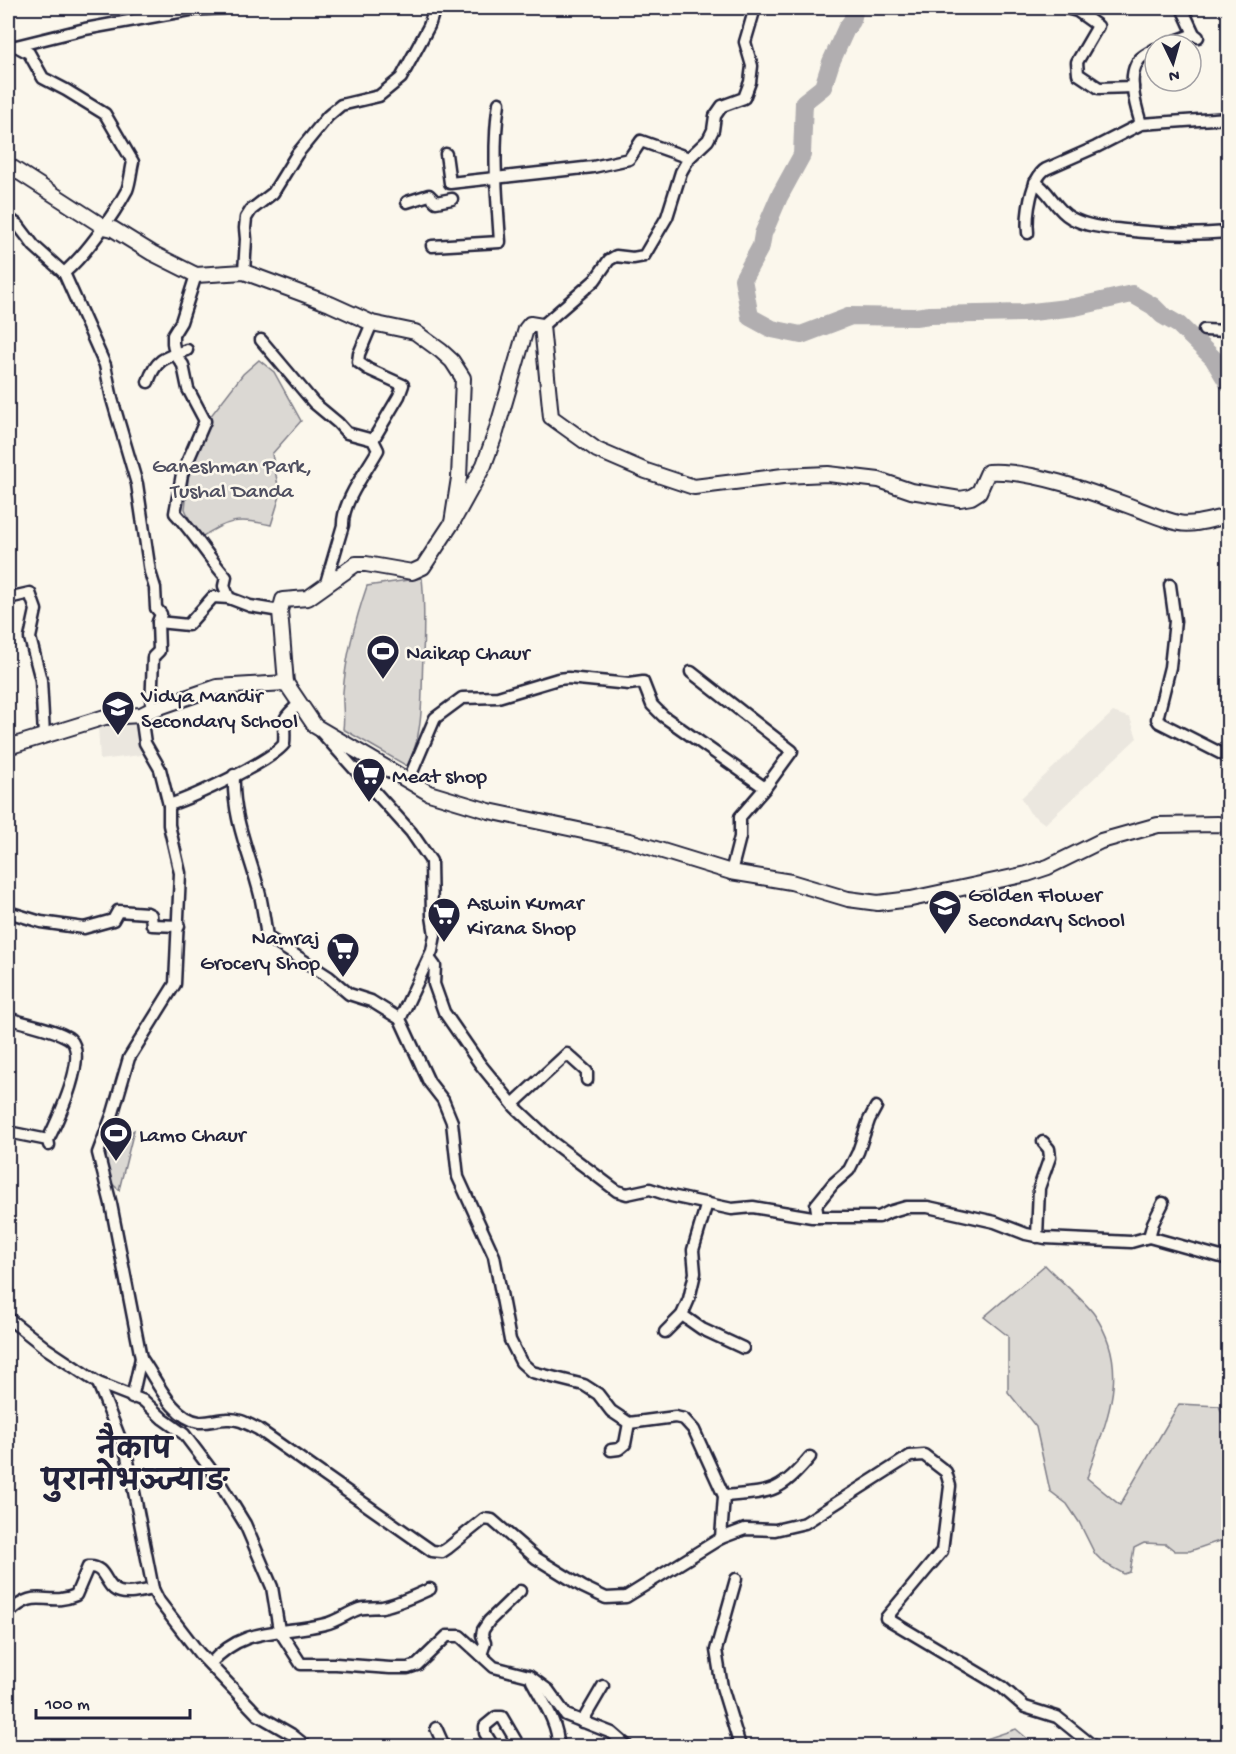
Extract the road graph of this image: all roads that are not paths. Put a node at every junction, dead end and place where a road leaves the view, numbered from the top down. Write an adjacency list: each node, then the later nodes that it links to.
1 (224, 8): 7 (street)
2 (435, 8): 25 (street)
3 (1066, 8): 9 (street)
4 (1182, 8): 6 (street)
5 (750, 9): 14 (street)
6 (1194, 33)
7 (12, 47): 21 (street)
8 (1143, 57): 9 (street)
9 (1133, 87): 12 (street)
10 (499, 103): 16 (street)
11 (1228, 118): 12 (street)
12 (1141, 124): 17 (street)
13 (446, 154): 18 (street)
14 (689, 158): 16 (street); 29 (street)
15 (8, 165): 21 (street)
16 (495, 177): 18 (street); 24 (street)
17 (1035, 182): 22 (street); 23 (street)
18 (450, 183): 19 (street)
19 (407, 202)
20 (8, 219): 26 (street)
21 (104, 226): 26 (street); 27 (street)
22 (1228, 232)
23 (1028, 233)
24 (432, 246)
25 (244, 272): 27 (street); 28 (street)
26 (64, 273): 44 (street)
27 (196, 275): 34 (street)
28 (372, 324): 36 (street); 38 (street)
29 (542, 327): 37 (street); 38 (street)
30 (1204, 330): 31 (street)
31 (1228, 331)
32 (261, 339): 36 (street)
33 (187, 350): 34 (street)
34 (175, 354): 35 (street); 42 (street)
35 (148, 382)
36 (373, 440): 39 (street)
37 (1228, 516)
38 (452, 523): 39 (street)
39 (327, 584): 43 (street)
40 (1170, 585): 52 (street)
41 (8, 598): 50 (street)
42 (229, 598): 43 (street); 44 (street)
43 (280, 611): 46 (street)
44 (158, 622): 48 (street)
45 (691, 672): 55 (street)
46 (286, 683): 47 (street); 48 (street)
47 (299, 705): 49 (street); 53 (street)
48 (146, 712): 50 (street); 56 (street)
49 (315, 726): 54 (street); 61 (street)
50 (44, 735): 51 (street)
51 (8, 747)
52 (1228, 757)
53 (234, 775): 56 (street); 63 (street)
54 (409, 779): 55 (street); 58 (street)
55 (765, 789): 58 (street)
56 (169, 805): 60 (street)
57 (1228, 826): 58 (street)
58 (731, 872)
59 (8, 912): 60 (street)
60 (179, 926): 79 (street)
61 (429, 958): 63 (street); 65 (street)
62 (8, 1018): 67 (street)
63 (400, 1019): 82 (street)
64 (587, 1080): 65 (street)
65 (513, 1104): 69 (street)
66 (876, 1107): 71 (street)
67 (8, 1132)
68 (1043, 1142): 72 (street)
69 (707, 1203): 71 (street); 75 (street)
70 (1163, 1203): 73 (street)
71 (818, 1217): 72 (street)
72 (1037, 1237): 73 (street)
73 (1149, 1237): 74 (street)
74 (1228, 1259)
75 (682, 1315): 77 (street); 78 (street)
76 (8, 1318): 80 (street)
77 (665, 1332)
78 (743, 1348)
79 (141, 1358): 81 (street); 86 (street)
80 (98, 1383): 81 (street); 88 (street)
81 (132, 1398): 92 (street)
82 (629, 1424): 83 (street); 85 (street)
83 (611, 1450)
84 (810, 1457): 85 (street)
85 (724, 1496): 86 (street)
86 (721, 1538): 106 (street)
87 (736, 1579): 105 (street)
88 (153, 1589): 91 (street); 94 (street)
89 (430, 1589): 92 (street)
90 (520, 1591): 93 (street)
91 (8, 1614)
92 (279, 1629): 93 (street); 94 (street)
93 (481, 1655): 95 (street)
94 (210, 1664): 99 (street)
95 (529, 1676): 97 (street); 103 (street)
96 (603, 1686): 97 (street)
97 (582, 1722): 104 (street)
98 (436, 1728): 100 (street)
99 (306, 1746)
100 (444, 1746)
101 (493, 1746): 102 (street)
102 (519, 1746)
103 (558, 1746)
104 (627, 1746)
105 (740, 1746)
106 (1093, 1746)

